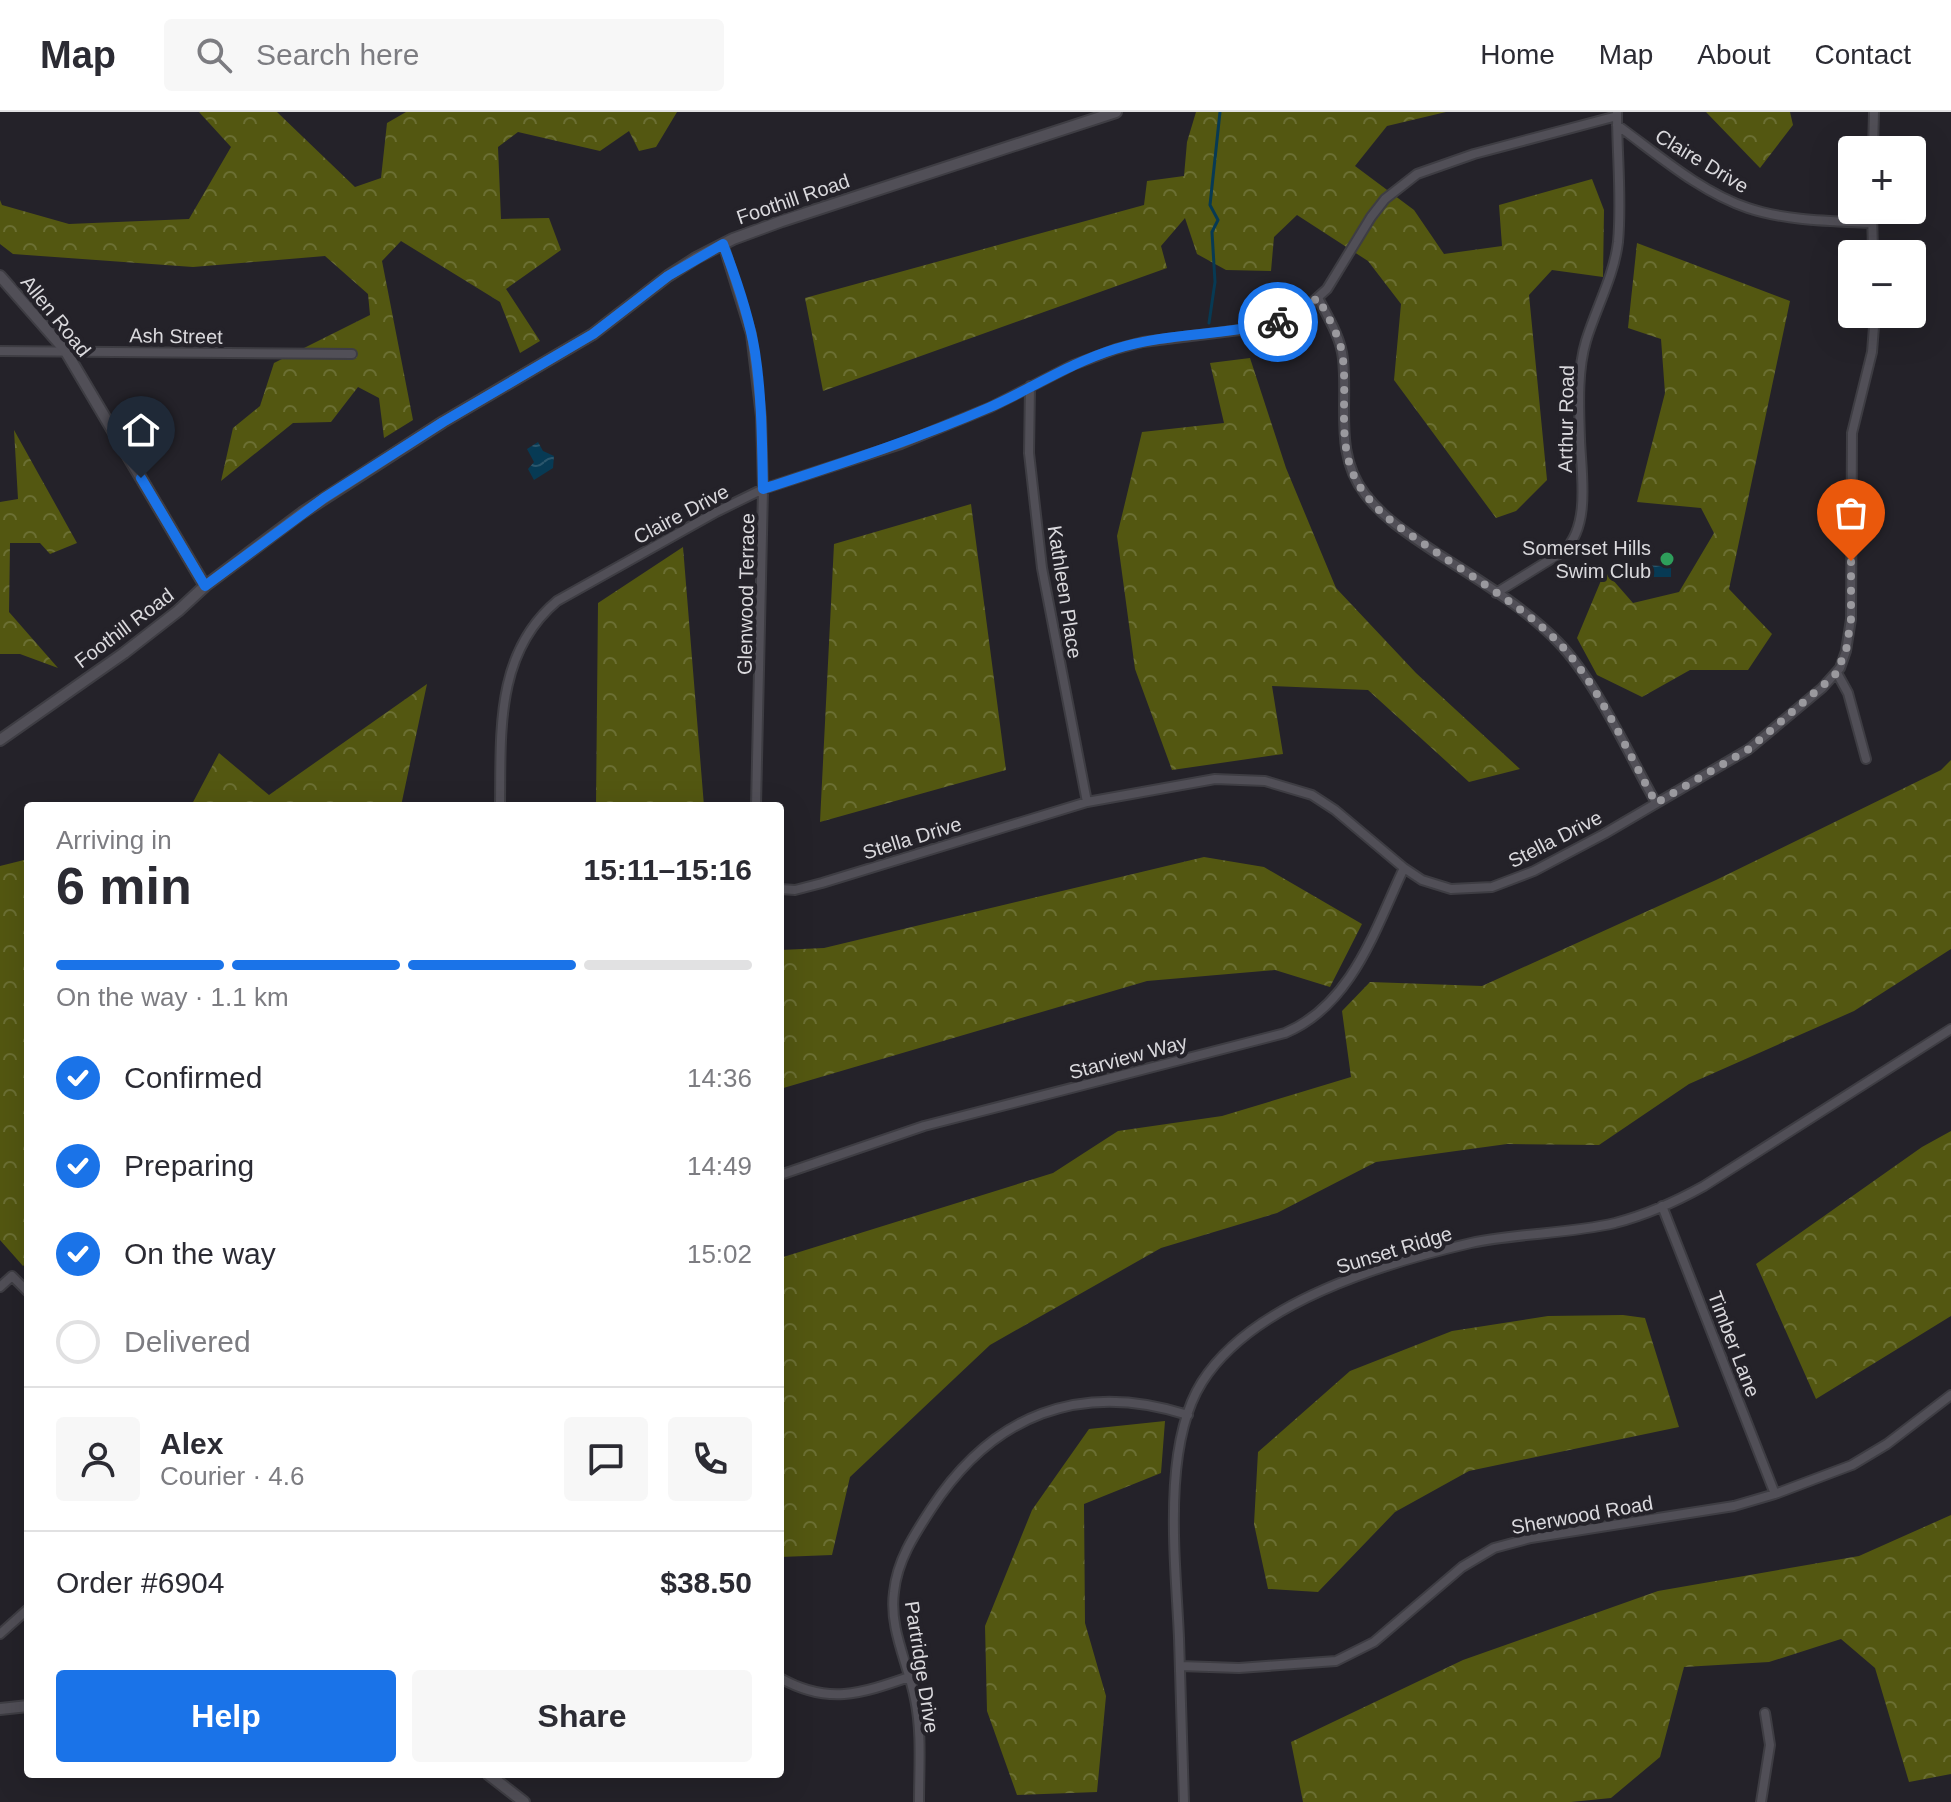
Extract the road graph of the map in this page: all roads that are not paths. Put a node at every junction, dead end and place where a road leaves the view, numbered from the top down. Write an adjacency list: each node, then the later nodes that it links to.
1 (1116, 112): 6 (street, Foothill Road)
2 (1874, 112): 4 (street)
3 (1617, 118): 5 (street, Claire Drive); 8 (street, Claire Drive); 16 (street, Arthur Road)
4 (1873, 136)
5 (1838, 220)
6 (723, 244): 14 (street, Glenwood Terrace); 15 (street, Foothill Road)
7 (0, 276): 10 (street, Allen Road)
8 (1318, 298): 13 (street, Claire Drive); 16 (street)
9 (1874, 328): 17 (street)
10 (65, 350): 11 (street, Ash Street); 12 (street, Ash Street); 15 (street, Allen Road)
11 (0, 351)
12 (352, 354)
13 (1030, 386): 14 (street, Claire Drive); 22 (street, Kathleen Place)
14 (763, 489): 20 (street, Claire Drive); 21 (street, Glenwood Terrace)
15 (205, 586): 18 (street, Foothill Road)
16 (1496, 593): 23 (street)
17 (1837, 673): 19 (street); 23 (street, Stella Drive)
18 (0, 740)
19 (1866, 759)
20 (500, 802)
21 (756, 802)
22 (1087, 802): 24 (street, Stella Drive); 25 (street, Stella Drive)
23 (1656, 803): 24 (street, Stella Drive)
24 (1404, 868): 27 (street, Starview Way)
25 (784, 889)
26 (1951, 1029): 28 (street, Sunset Ridge)
27 (784, 1174)
28 (1662, 1206): 32 (street, Sunset Ridge); 33 (street, Timber Lane)
29 (0, 1287): 30 (street)
30 (24, 1288)
31 (1951, 1395): 33 (street, Sherwood Road)
32 (1188, 1415): 36 (street, Sunset Ridge); 37 (street, Partridge Drive)
33 (1775, 1494): 36 (street, Sherwood Road)
34 (24, 1613): 35 (street)
35 (0, 1634)
36 (1180, 1666): 45 (street, Sunset Ridge)
37 (909, 1677): 38 (street); 44 (street, Partridge Drive)
38 (784, 1680)
39 (24, 1706): 40 (street)
40 (0, 1709)
41 (1765, 1713): 46 (street)
42 (493, 1778): 43 (street)
43 (524, 1802)
44 (919, 1802)
45 (1184, 1802)
46 (1761, 1802)

